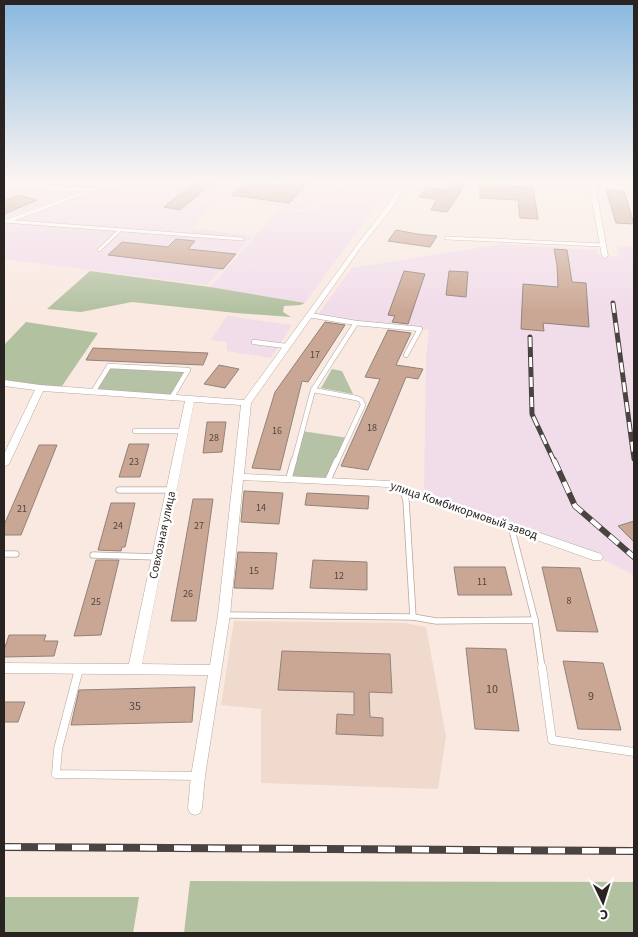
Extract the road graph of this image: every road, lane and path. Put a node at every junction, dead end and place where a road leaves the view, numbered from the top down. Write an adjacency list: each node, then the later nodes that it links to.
1 (44, 225): 4 (lane)
2 (377, 225): 10 (street)
3 (599, 225): 7 (street)
4 (120, 230): 6 (lane); 8 (lane)
5 (446, 238): 7 (lane)
6 (242, 239)
7 (602, 245): 9 (street)
8 (99, 250)
9 (602, 254)
10 (309, 315): 11 (lane); 13 (street)
11 (356, 323): 14 (lane); 17 (lane)
12 (254, 342): 13 (lane)
13 (286, 346): 21 (street)
14 (406, 355)
15 (4, 383): 16 (street)
16 (40, 388): 18 (street); 24 (street)
17 (314, 390): 26 (lane); 27 (lane)
18 (93, 392): 19 (street); 19 (lane)
19 (172, 398): 20 (street)
20 (190, 399): 21 (street); 23 (street, Совхозная улица)
21 (246, 403): 25 (street)
22 (134, 431): 23 (lane)
23 (183, 431): 30 (street, Совхозная улица)
24 (4, 464)
25 (238, 477): 26 (street, улица Комбикормовый завод); 37 (street)
26 (289, 478): 27 (street, улица Комбикормовый завод)
27 (328, 480): 28 (street, улица Комбикормовый завод)
28 (398, 487): 31 (street, улица Комбикормовый завод); 38 (lane)
29 (119, 490): 30 (lane)
30 (171, 490): 35 (street, Совхозная улица)
31 (511, 526): 36 (street, улица Комбикормовый завод); 39 (lane)
32 (4, 554): 33 (lane)
33 (16, 554)
34 (93, 556): 35 (lane)
35 (157, 557): 42 (street, Совхозная улица)
36 (597, 557)
37 (224, 615): 38 (lane); 43 (street)
38 (413, 617): 39 (lane)
39 (535, 620): 44 (lane)
40 (4, 668): 41 (street)
41 (79, 669): 42 (street); 45 (lane)
42 (134, 670): 43 (street)
43 (214, 670): 45 (street)
44 (634, 752)
45 (198, 776): 46 (street)
46 (195, 808)

